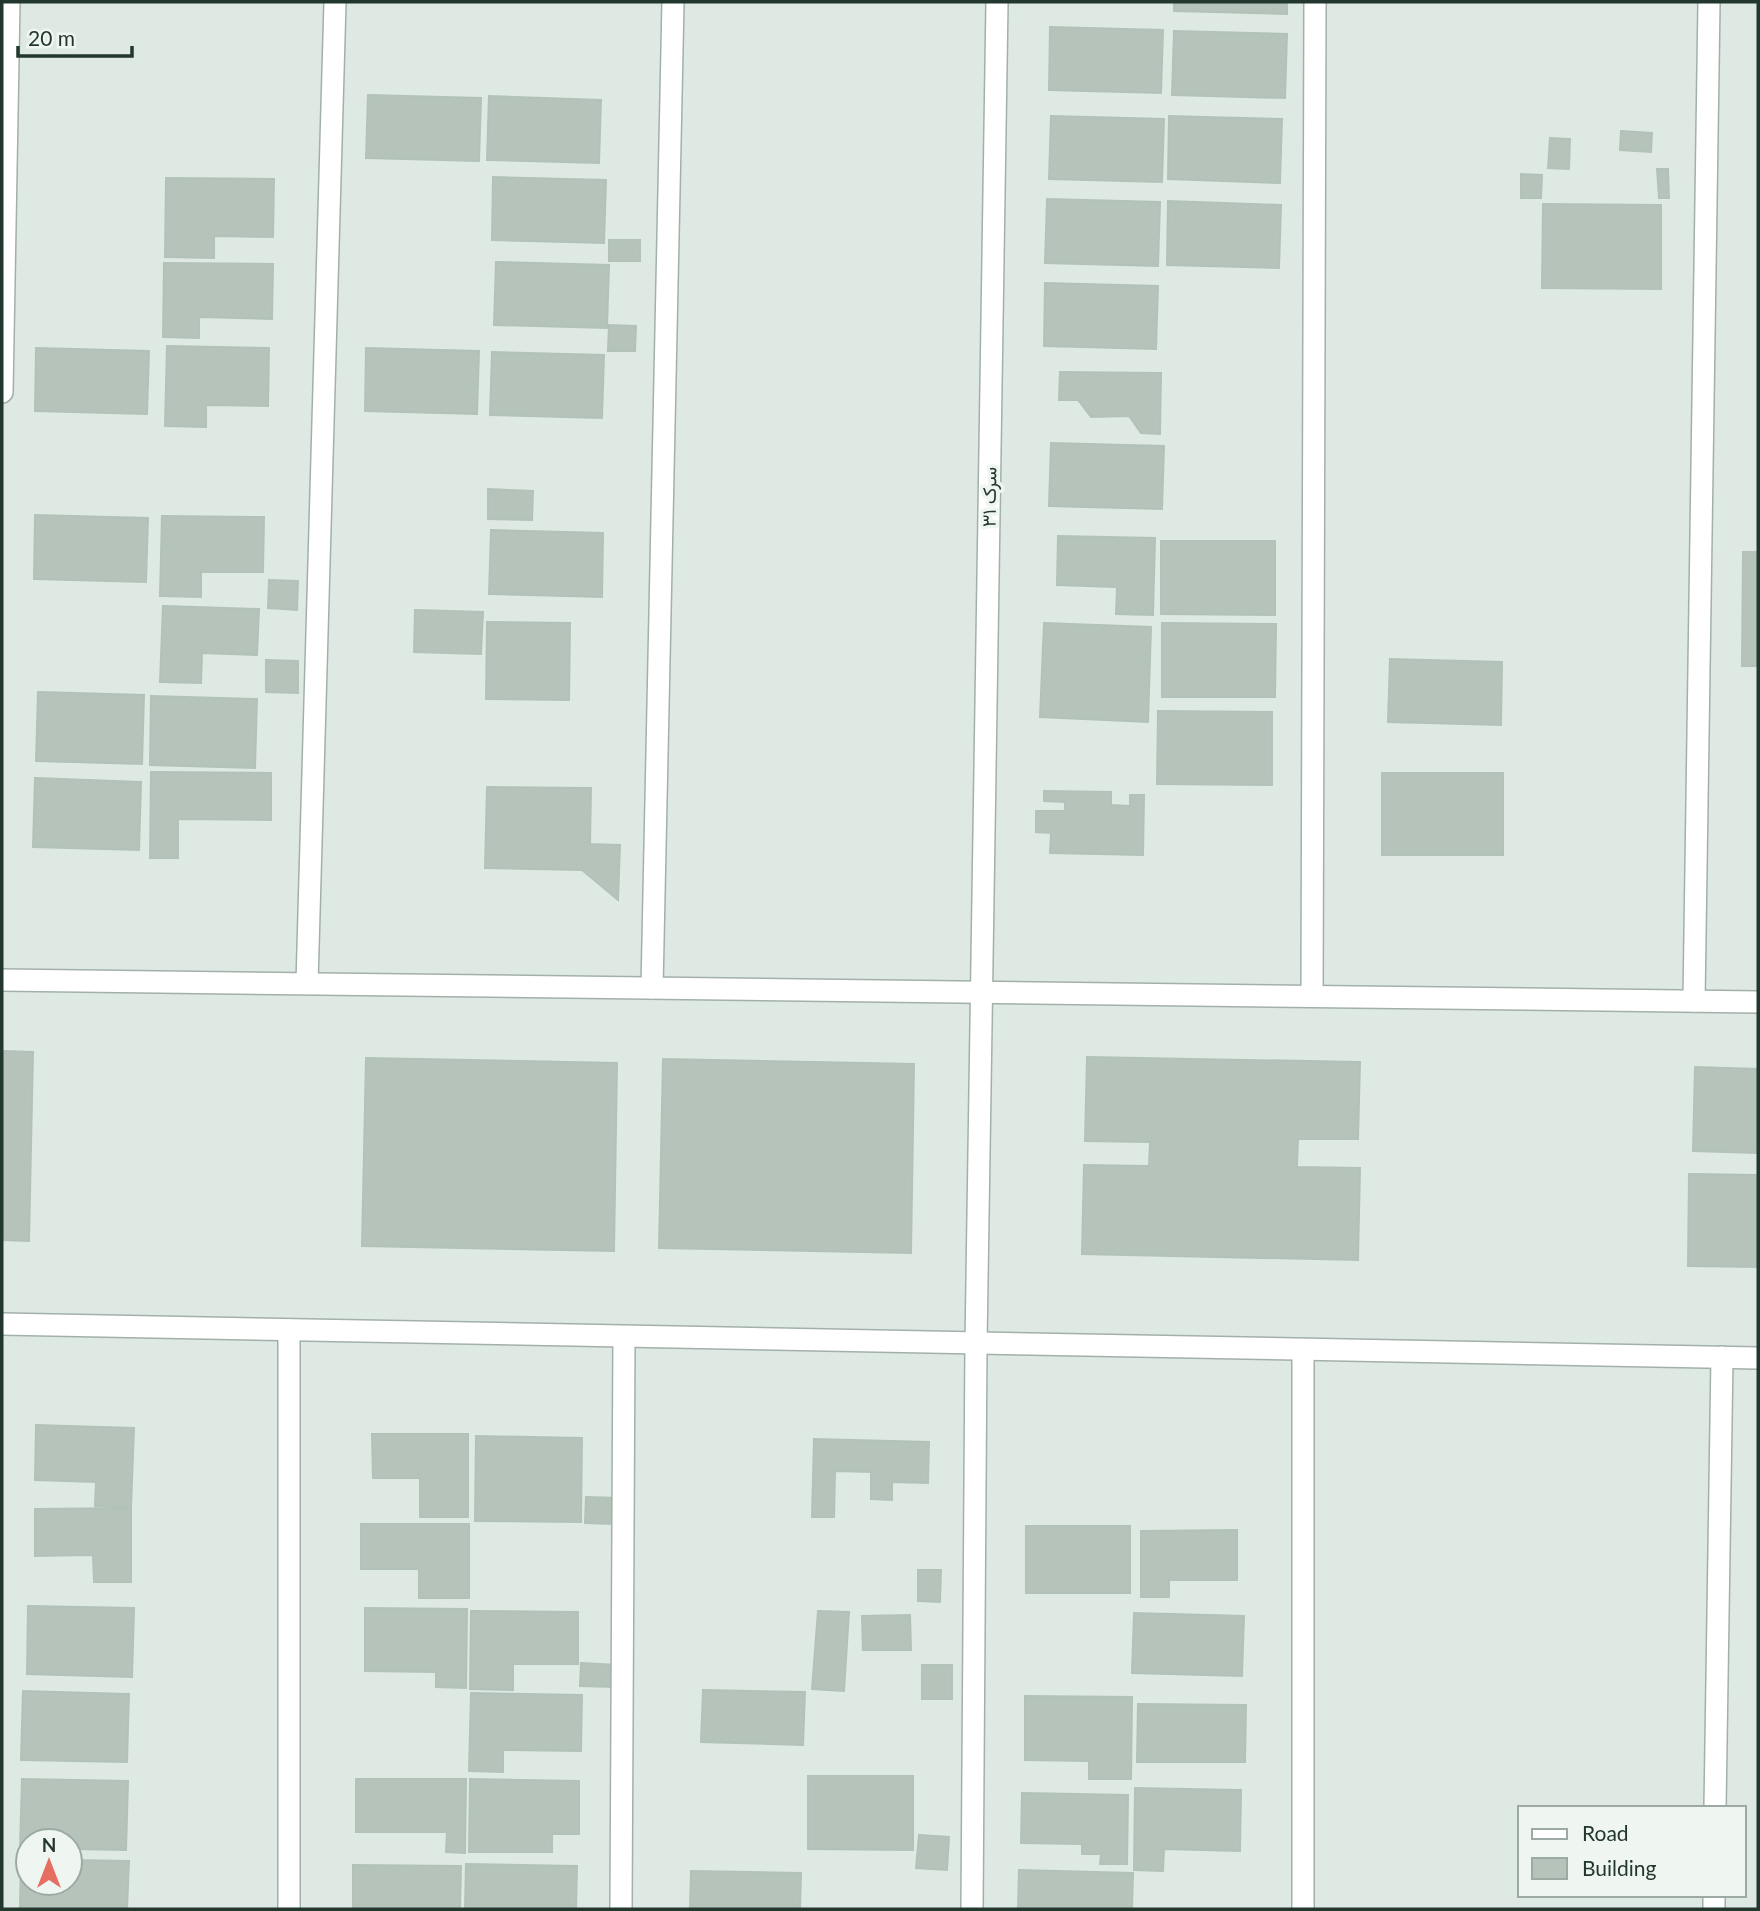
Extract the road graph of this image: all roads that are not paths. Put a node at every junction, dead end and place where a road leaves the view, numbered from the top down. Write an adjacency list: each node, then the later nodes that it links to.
1 (9, 2): 7 (street)
2 (335, 2): 9 (street)
3 (673, 2): 10 (street)
4 (997, 2): 11 (street, سرک ۳۱)
5 (1315, 2): 12 (street)
6 (1709, 2): 13 (street)
7 (2, 392)
8 (2, 979): 9 (street)
9 (307, 983): 10 (street)
10 (652, 988): 11 (street)
11 (982, 991): 12 (street); 18 (street, سرک ۳۱)
12 (1312, 996): 13 (street)
13 (1694, 1001): 14 (street)
14 (1758, 1002)
15 (2, 1324): 16 (street)
16 (289, 1330): 17 (street); 23 (street)
17 (624, 1337): 18 (street); 24 (street)
18 (976, 1343): 19 (street); 25 (street, سرک ۳۱)
19 (1303, 1350): 20 (street); 26 (street)
20 (1722, 1357): 21 (street); 22 (street)
21 (1758, 1358)
22 (1715, 1806)
23 (289, 1909)
24 (621, 1909)
25 (972, 1909)
26 (1303, 1909)

